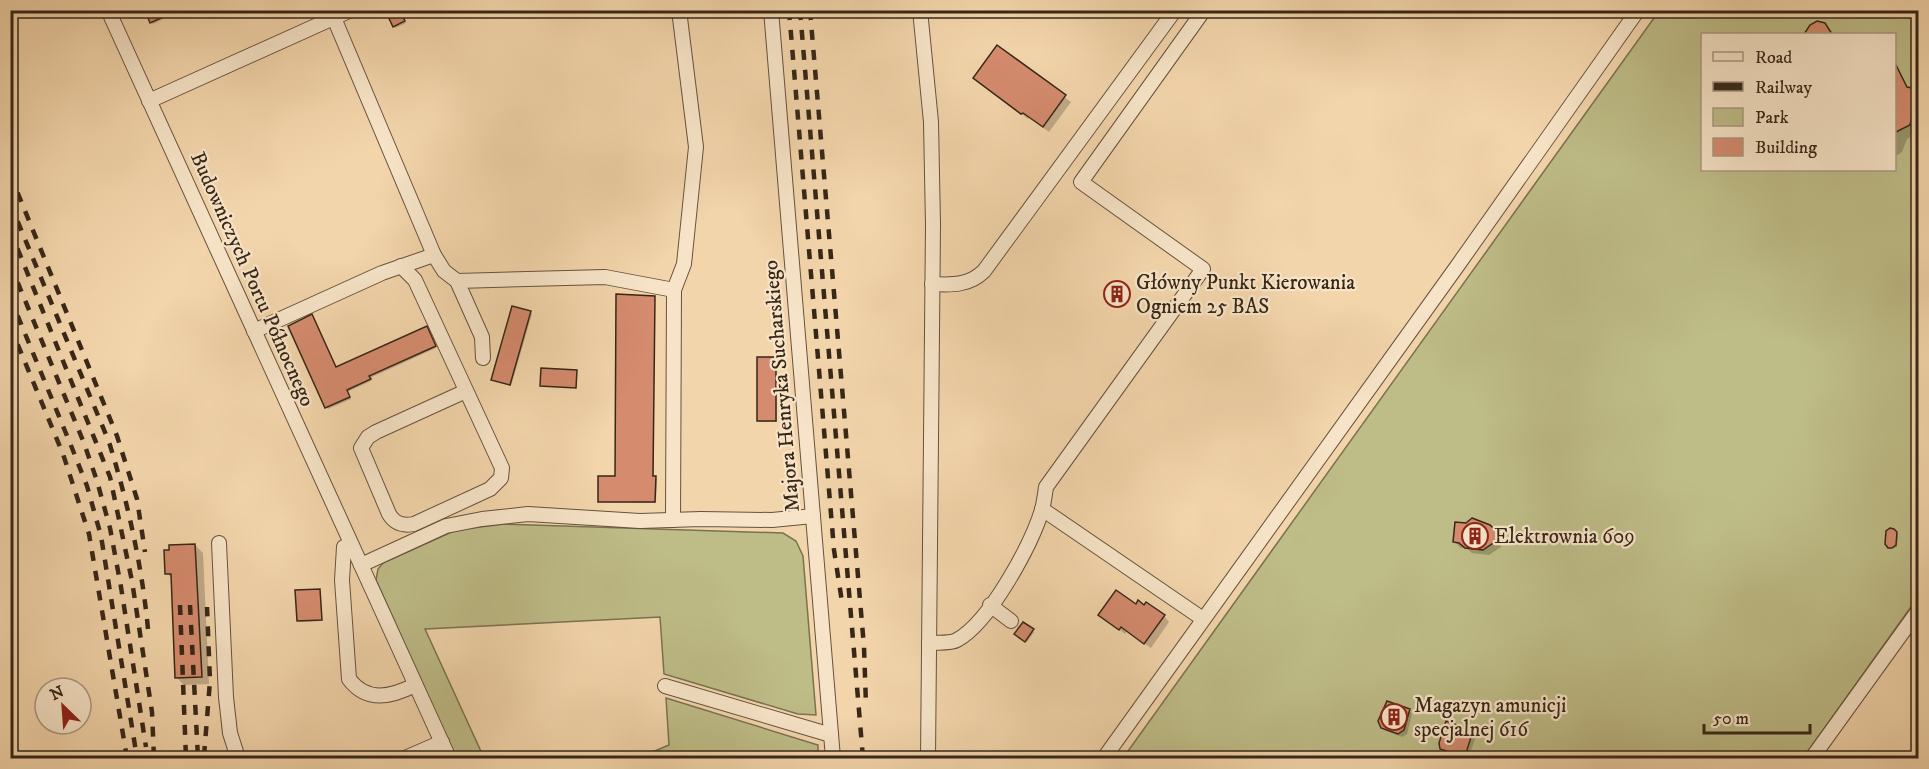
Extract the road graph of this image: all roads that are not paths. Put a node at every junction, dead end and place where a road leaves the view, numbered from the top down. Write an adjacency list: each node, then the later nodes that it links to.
1 (108, 10): 10 (street, Budowniczych Portu Północnego)
2 (351, 10): 9 (street)
3 (679, 10): 15 (street)
4 (771, 10): 20 (street, Majora Henryka Sucharskiego)
5 (920, 10): 14 (street)
6 (1175, 10): 14 (street)
7 (1204, 10): 19 (street)
8 (1638, 10): 27 (street)
9 (334, 18): 10 (street); 11 (street)
10 (149, 101): 16 (street, Budowniczych Portu Północnego)
11 (434, 255): 12 (street); 13 (street)
12 (401, 266): 16 (street); 18 (street)
13 (457, 281): 15 (street); 17 (street)
14 (932, 284): 29 (street)
15 (674, 290): 21 (street)
16 (254, 331): 23 (street, Budowniczych Portu Północnego)
17 (483, 358)
18 (466, 391): 18 (street)
19 (1042, 509): 25 (street); 27 (street)
20 (813, 516): 21 (street); 32 (street, Majora Henryka Sucharskiego)
21 (673, 520): 24 (street)
22 (219, 543): 34 (street)
23 (351, 544): 24 (street, Budowniczych Portu Północnego); 30 (street)
24 (361, 565): 30 (street, Budowniczych Portu Północnego)
25 (990, 605): 28 (street); 29 (street)
26 (1918, 611): 40 (street)
27 (1203, 619): 39 (street)
28 (1011, 621)
29 (929, 643): 38 (street)
30 (415, 685): 33 (street, Budowniczych Portu Północnego)
31 (665, 686): 32 (street)
32 (831, 735): 37 (street, Majora Henryka Sucharskiego)
33 (441, 742): 35 (street); 36 (street, Budowniczych Portu Północnego)
34 (238, 759)
35 (405, 759)
36 (449, 759)
37 (833, 759)
38 (928, 759)
39 (1104, 759)
40 (1812, 759)

